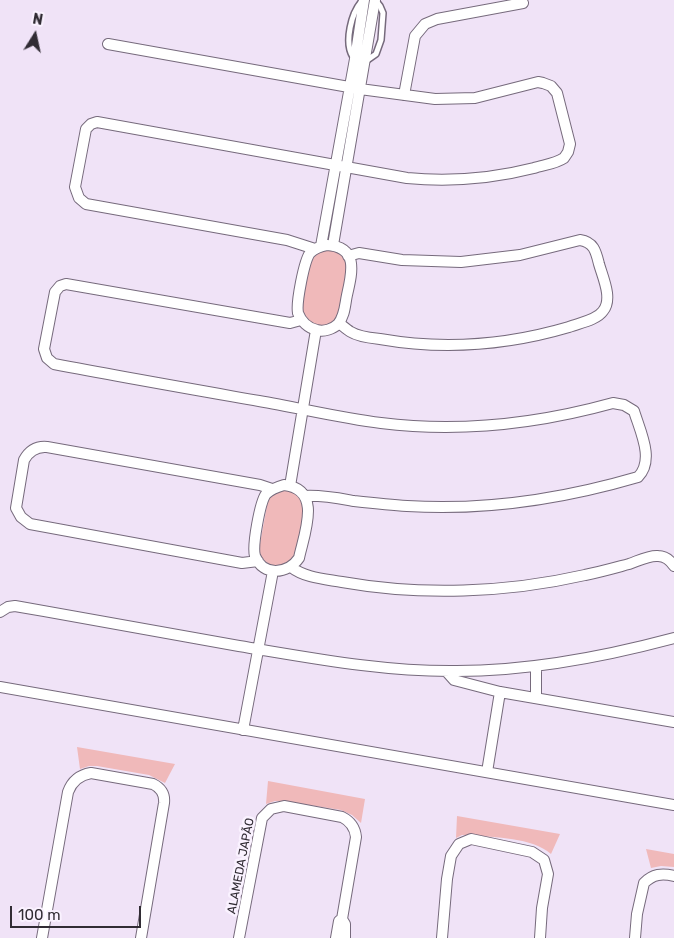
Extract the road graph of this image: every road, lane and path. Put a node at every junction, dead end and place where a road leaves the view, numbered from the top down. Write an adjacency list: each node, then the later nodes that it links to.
1 (364, 0): 2 (street); 5 (street)
2 (375, 0): 5 (street)
3 (523, 3): 7 (street)
4 (108, 44): 6 (street)
5 (360, 60): 6 (street)
6 (354, 88): 7 (street); 8 (street)
7 (404, 96): 8 (street)
8 (341, 167): 9 (street); 10 (street); 10 (street)
9 (333, 245): 10 (street); 11 (street)
10 (318, 247): 12 (street)
11 (348, 256): 13 (street); 13 (street)
12 (301, 320): 14 (street); 15 (street)
13 (339, 323): 14 (street)
14 (316, 330): 15 (street)
15 (303, 409): 16 (street); 18 (street)
16 (290, 486): 17 (street); 18 (street)
17 (272, 489): 19 (street); 19 (street)
18 (305, 496): 21 (street)
19 (258, 561): 22 (street)
20 (674, 566): 21 (street)
21 (291, 567): 22 (street)
22 (273, 571): 25 (street)
23 (0, 612): 25 (street)
24 (674, 638): 26 (street)
25 (258, 649): 27 (street); 32 (street)
26 (536, 666): 27 (street); 30 (street)
27 (446, 671): 29 (street)
28 (0, 687): 32 (street)
29 (500, 692): 30 (street); 33 (street)
30 (536, 698): 31 (street)
31 (674, 722)
32 (243, 730): 33 (street)
33 (487, 772): 34 (street)
34 (674, 805)
35 (674, 876): 44 (street)
36 (342, 919): 39 (street, ALAMEDA JAPÃO); 40 (street); 41 (street)
37 (42, 938): 38 (street)
38 (141, 938)
39 (240, 938)
40 (336, 938)
41 (345, 938)
42 (442, 938): 43 (street)
43 (540, 938)
44 (634, 938)

